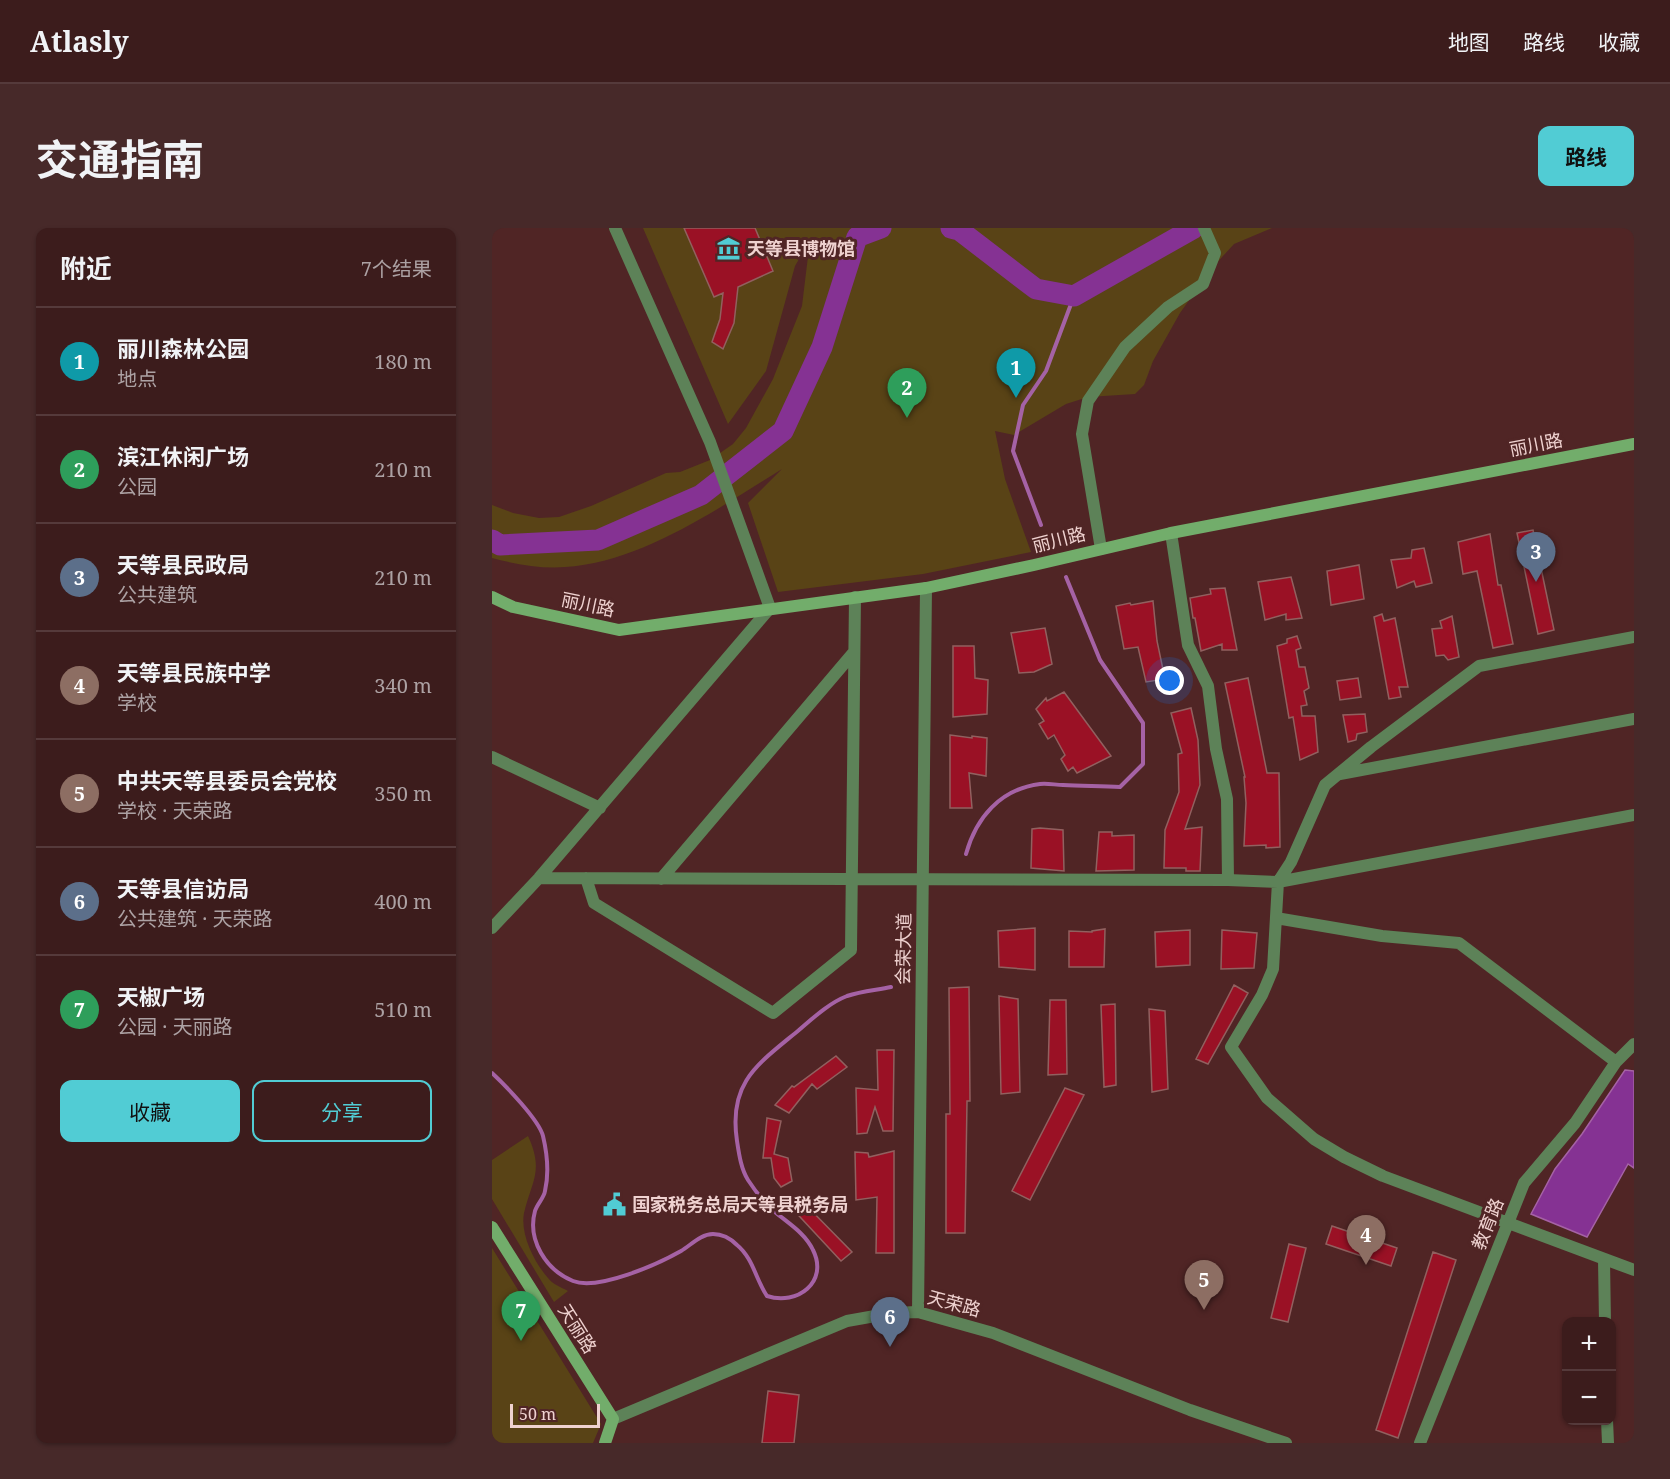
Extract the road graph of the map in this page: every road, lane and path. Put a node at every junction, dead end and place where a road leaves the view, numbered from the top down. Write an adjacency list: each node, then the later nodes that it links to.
1 (615, 228): 9 (street)
2 (1204, 228): 5 (street)
3 (1634, 444): 4 (main road, 丽川路)
4 (1171, 533): 5 (main road, 丽川路); 22 (street)
5 (1101, 549): 6 (main road, 丽川路)
6 (926, 588): 8 (main road, 丽川路); 21 (street, 会荣大道)
7 (492, 597): 9 (main road, 丽川路)
8 (855, 597): 9 (main road, 丽川路); 11 (street)
9 (770, 608): 15 (street)
10 (1634, 637): 14 (street)
11 (854, 652): 19 (street); 20 (street)
12 (1634, 719): 14 (street)
13 (492, 757): 15 (street)
14 (1339, 774): 23 (street)
15 (600, 808): 17 (street)
16 (1634, 815): 23 (street)
17 (540, 878): 18 (street); 25 (street)
18 (586, 878): 19 (street); 20 (street)
19 (661, 879): 20 (street)
20 (852, 880): 21 (street)
21 (923, 880): 22 (street); 32 (street, 会荣大道)
22 (1228, 880): 23 (street)
23 (1278, 882): 24 (street)
24 (1276, 918): 27 (street); 28 (street)
25 (492, 928)
26 (1634, 1044): 27 (street, 教育路)
27 (1616, 1062): 28 (street, 教育路)
28 (1508, 1222): 30 (street); 38 (street, 教育路)
29 (492, 1227): 34 (main road, 天丽路)
30 (1604, 1260): 31 (street); 33 (street)
31 (1634, 1270)
32 (918, 1312): 34 (street, 天荣路); 37 (street, 天荣路)
33 (1605, 1317)
34 (613, 1419): 36 (main road)
35 (1607, 1425): 39 (street)
36 (605, 1443)
37 (1286, 1443)
38 (1420, 1443)
39 (1608, 1443)

